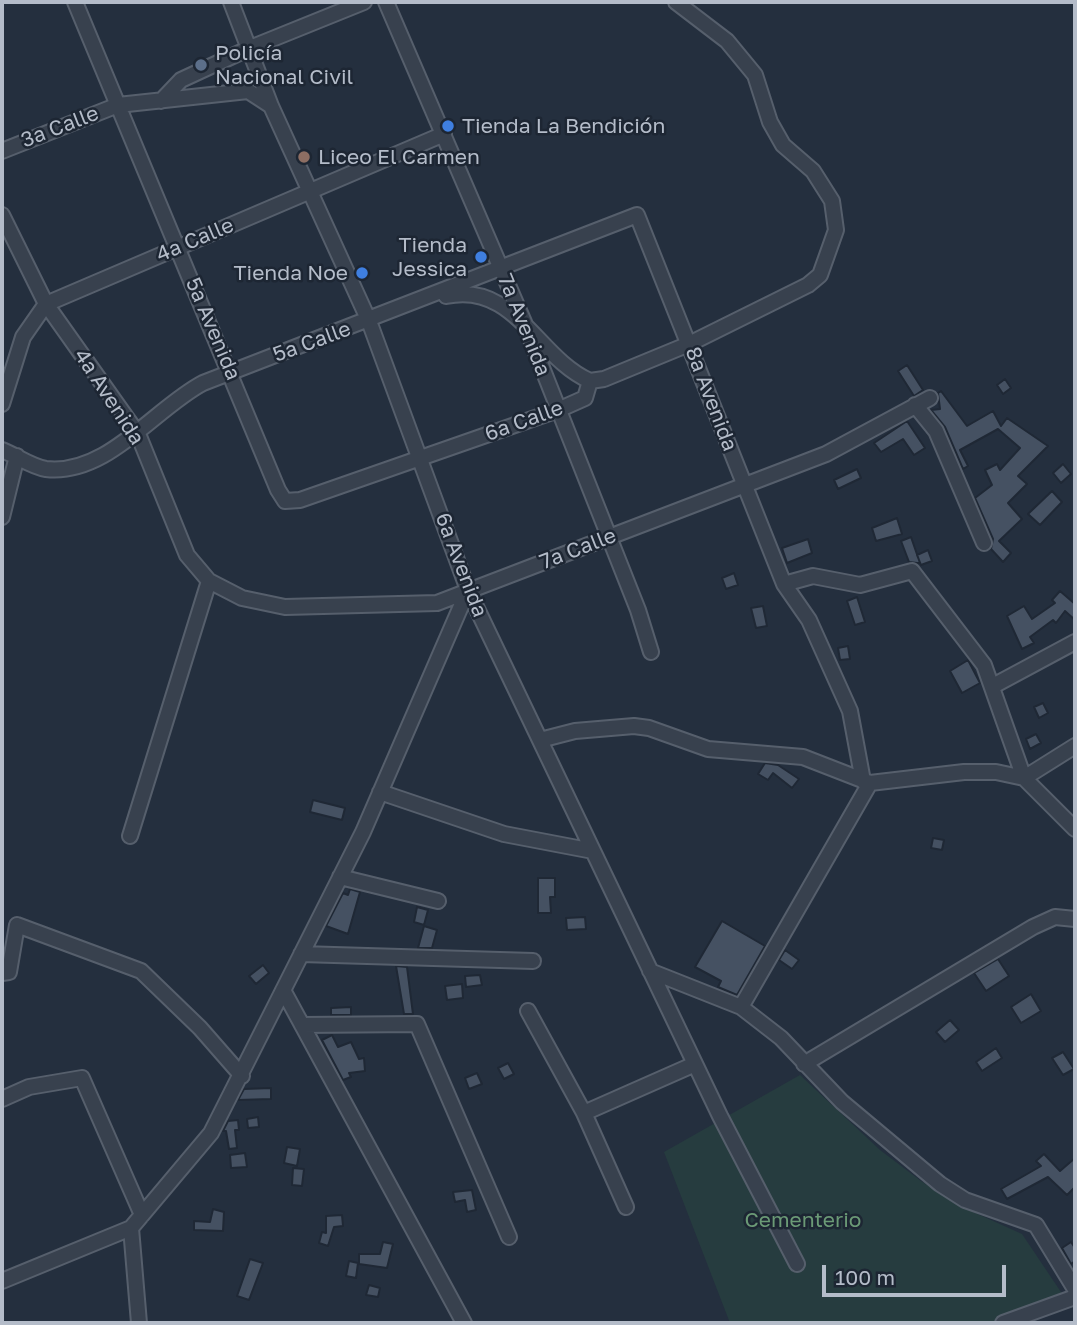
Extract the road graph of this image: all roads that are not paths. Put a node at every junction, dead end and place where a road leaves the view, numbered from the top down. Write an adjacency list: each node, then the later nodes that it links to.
1 (75, 2): 8 (street, 5a Avenida)
2 (231, 2): 6 (street, 6a Avenida)
3 (364, 2): 6 (street)
4 (386, 2): 10 (street, 7a Avenida)
5 (676, 2): 21 (street)
6 (250, 48): 7 (street); 9 (street, 6a Avenida)
7 (161, 101): 8 (street, 3a Calle); 9 (street, 3a Calle)
8 (118, 105): 11 (street, 3a Calle); 15 (street, 5a Avenida)
9 (271, 106): 12 (street, 6a Avenida)
10 (444, 134): 12 (street, 4a Calle); 16 (street, 7a Avenida)
11 (2, 151)
12 (309, 191): 15 (street, 4a Calle); 19 (street, 6a Avenida)
13 (2, 215): 17 (street, 4a Avenida)
14 (637, 215): 16 (street, 5a Calle); 21 (street, 8a Avenida)
15 (178, 247): 17 (street, 4a Calle); 22 (street, 5a Avenida)
16 (501, 269): 18 (street, 5a Calle); 20 (street, 7a Avenida)
17 (46, 304): 25 (street); 28 (street, 4a Avenida)
18 (410, 304): 19 (street, 5a Calle); 20 (street)
19 (369, 321): 22 (street, 5a Calle); 31 (street, 6a Avenida)
20 (524, 322): 23 (street); 27 (street, 7a Avenida)
21 (690, 344): 23 (street); 32 (street, 8a Avenida)
22 (231, 372): 28 (street, 5a Calle); 33 (street, 5a Avenida)
23 (590, 381): 27 (street, 6a Calle)
24 (930, 398): 26 (street, 7a Calle)
25 (2, 404)
26 (915, 405): 32 (street, 7a Calle); 36 (street)
27 (558, 410): 31 (street, 6a Calle); 35 (street, 7a Avenida)
28 (138, 434): 30 (street, 5a Calle); 37 (street, 4a Avenida)
29 (2, 450): 30 (street, 5a Calle)
30 (17, 456): 34 (street)
31 (421, 459): 33 (street, 6a Calle); 39 (street, 6a Avenida)
32 (744, 485): 35 (street, 7a Calle); 38 (street, 8a Avenida)
33 (285, 501)
34 (2, 517)
35 (609, 538): 39 (street, 7a Calle); 41 (street, 7a Avenida)
36 (984, 542)
37 (209, 581): 39 (street, 7a Calle); 49 (street)
38 (783, 584): 42 (street); 46 (street, 8a Avenida)
39 (468, 590): 43 (street, 6a Avenida); 47 (street)
40 (1075, 642): 42 (street)
41 (651, 652)
42 (993, 686): 45 (street)
43 (540, 740): 46 (street); 50 (street, 6a Avenida)
44 (1075, 746): 45 (street)
45 (1024, 778): 46 (street); 48 (street)
46 (867, 782): 59 (street)
47 (380, 792): 50 (street); 51 (street)
48 (1075, 829)
49 (130, 836)
50 (593, 851): 56 (street, 6a Avenida)
51 (340, 877): 52 (street); 54 (street)
52 (438, 901)
53 (1075, 919): 63 (street)
54 (301, 954): 55 (street); 58 (street)
55 (533, 961)
56 (650, 971): 59 (street); 62 (street, 6a Avenida)
57 (2, 973): 64 (street)
58 (283, 990): 61 (street); 64 (street)
59 (741, 1007): 63 (street)
60 (528, 1012): 66 (street)
61 (302, 1025): 70 (street); 76 (street)
62 (695, 1064): 66 (street); 71 (street, 6a Avenida)
63 (804, 1064): 73 (street)
64 (242, 1076): 68 (street)
65 (2, 1099): 68 (street)
66 (584, 1113): 67 (street)
67 (626, 1207)
68 (142, 1215): 69 (street)
69 (131, 1228): 72 (street); 75 (street)
70 (509, 1237)
71 (797, 1264)
72 (2, 1281)
73 (1075, 1289)
74 (1075, 1297): 77 (street)
75 (139, 1323)
76 (464, 1323)
77 (1003, 1323)

